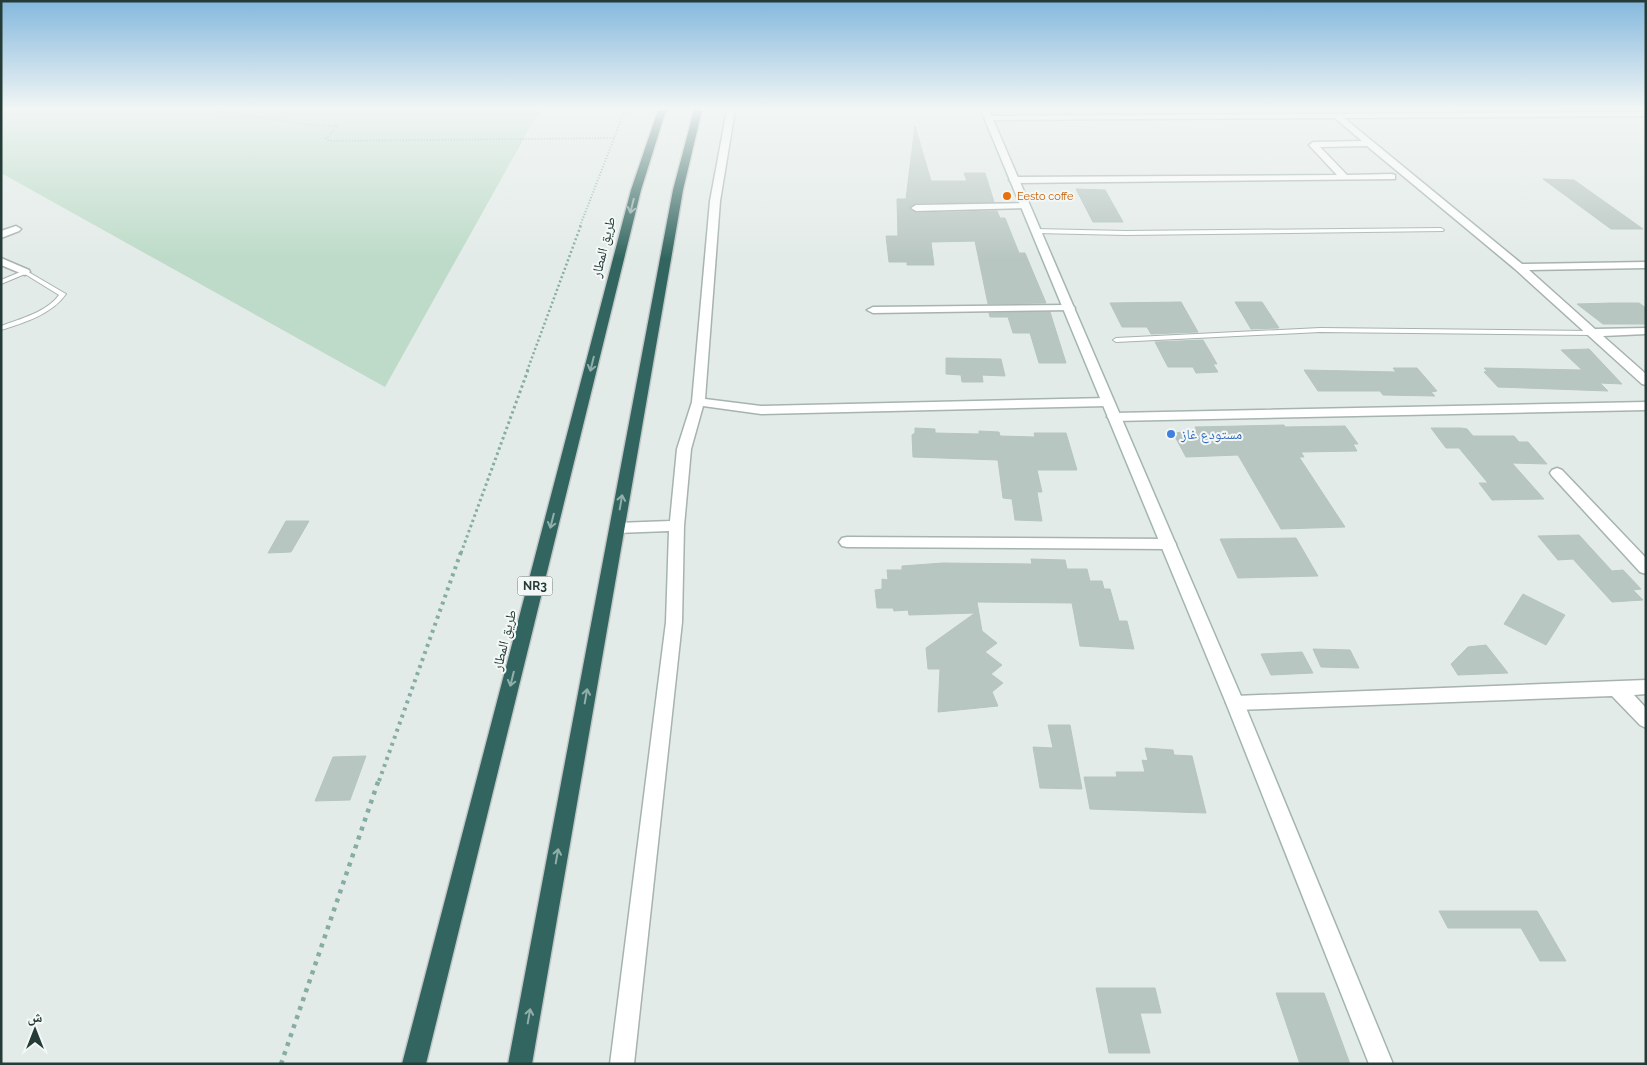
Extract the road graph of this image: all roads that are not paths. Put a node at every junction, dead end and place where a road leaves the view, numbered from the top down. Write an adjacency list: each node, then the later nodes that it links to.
1 (646, 160): 41 (highway, طريق المطار / NR3, one-way to 41)
2 (686, 160): 33 (highway, one-way to 2)
3 (722, 160): 28 (street)
4 (1006, 160): 9 (street)
5 (1327, 160): 8 (street)
6 (1389, 160): 18 (street)
7 (1392, 177): 8 (street)
8 (1345, 178): 9 (street)
9 (1014, 180): 10 (street)
10 (1025, 206): 11 (street); 14 (street)
11 (916, 208)
12 (16, 229): 15 (street)
13 (1441, 230): 14 (lane)
14 (1036, 231): 21 (street)
15 (1, 235)
16 (1, 261): 19 (street)
17 (1646, 265): 18 (street)
18 (1519, 268): 25 (street)
19 (25, 272): 20 (lane); 23 (lane)
20 (1, 282)
21 (1069, 308): 22 (street); 30 (street)
22 (873, 310)
23 (1, 328)
24 (1646, 331): 25 (street)
25 (1592, 333): 26 (lane); 27 (street)
26 (1116, 340)
27 (1646, 381)
28 (698, 402): 30 (street); 32 (street)
29 (1646, 406): 30 (street)
30 (1111, 410): 35 (street)
31 (1557, 473): 36 (street)
32 (677, 526): 33 (street); 43 (street)
33 (617, 528): 42 (highway, one-way to 33)
34 (847, 542): 35 (street)
35 (1168, 544): 39 (street)
36 (1646, 568)
37 (1646, 687): 38 (street)
38 (1617, 688): 39 (street); 40 (street)
39 (1235, 703): 44 (street)
40 (1646, 720)
41 (414, 1064)
42 (520, 1064)
43 (622, 1064)
44 (1381, 1064)

